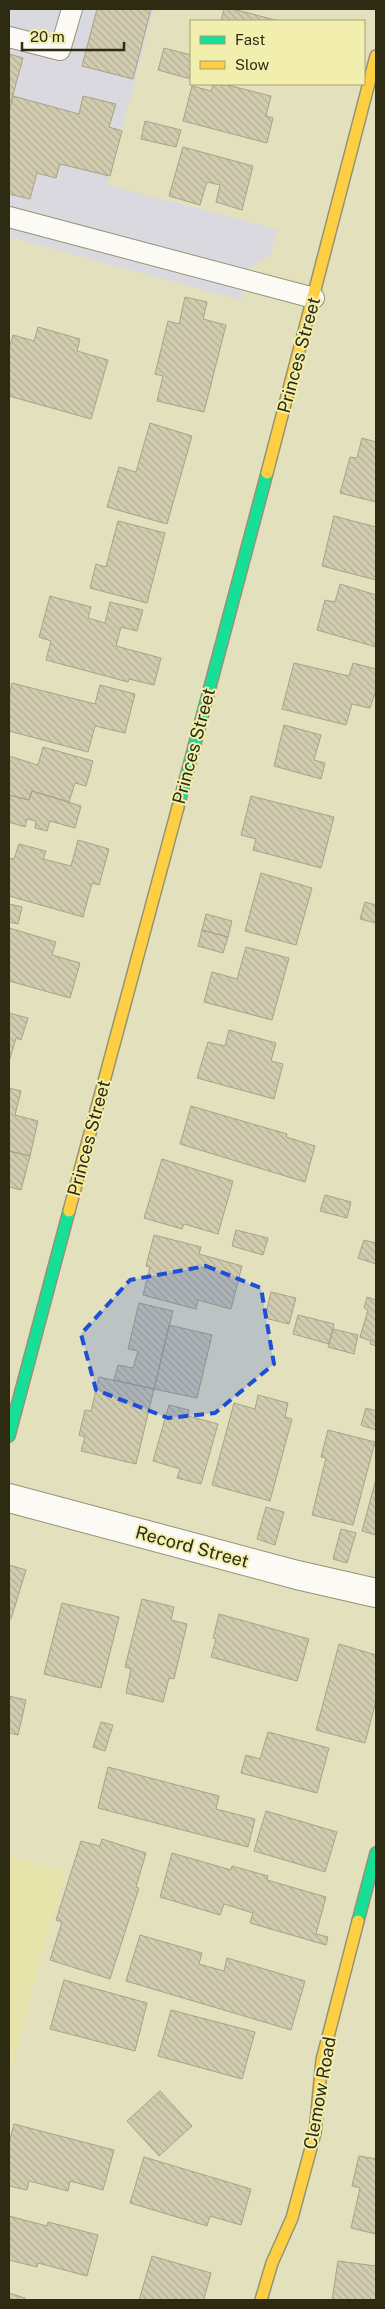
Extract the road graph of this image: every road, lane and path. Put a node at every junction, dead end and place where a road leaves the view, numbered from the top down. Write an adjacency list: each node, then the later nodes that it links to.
1 (72, 9): 2 (lane)
2 (9, 37)
3 (376, 56): 5 (street, Princes Street)
4 (9, 217): 5 (lane)
5 (314, 298): 6 (street, Princes Street)
6 (9, 1436)
7 (9, 1498): 8 (street, Record Street)
8 (376, 1593)
9 (376, 1852): 10 (street, Clemow Road)
10 (261, 2300)

